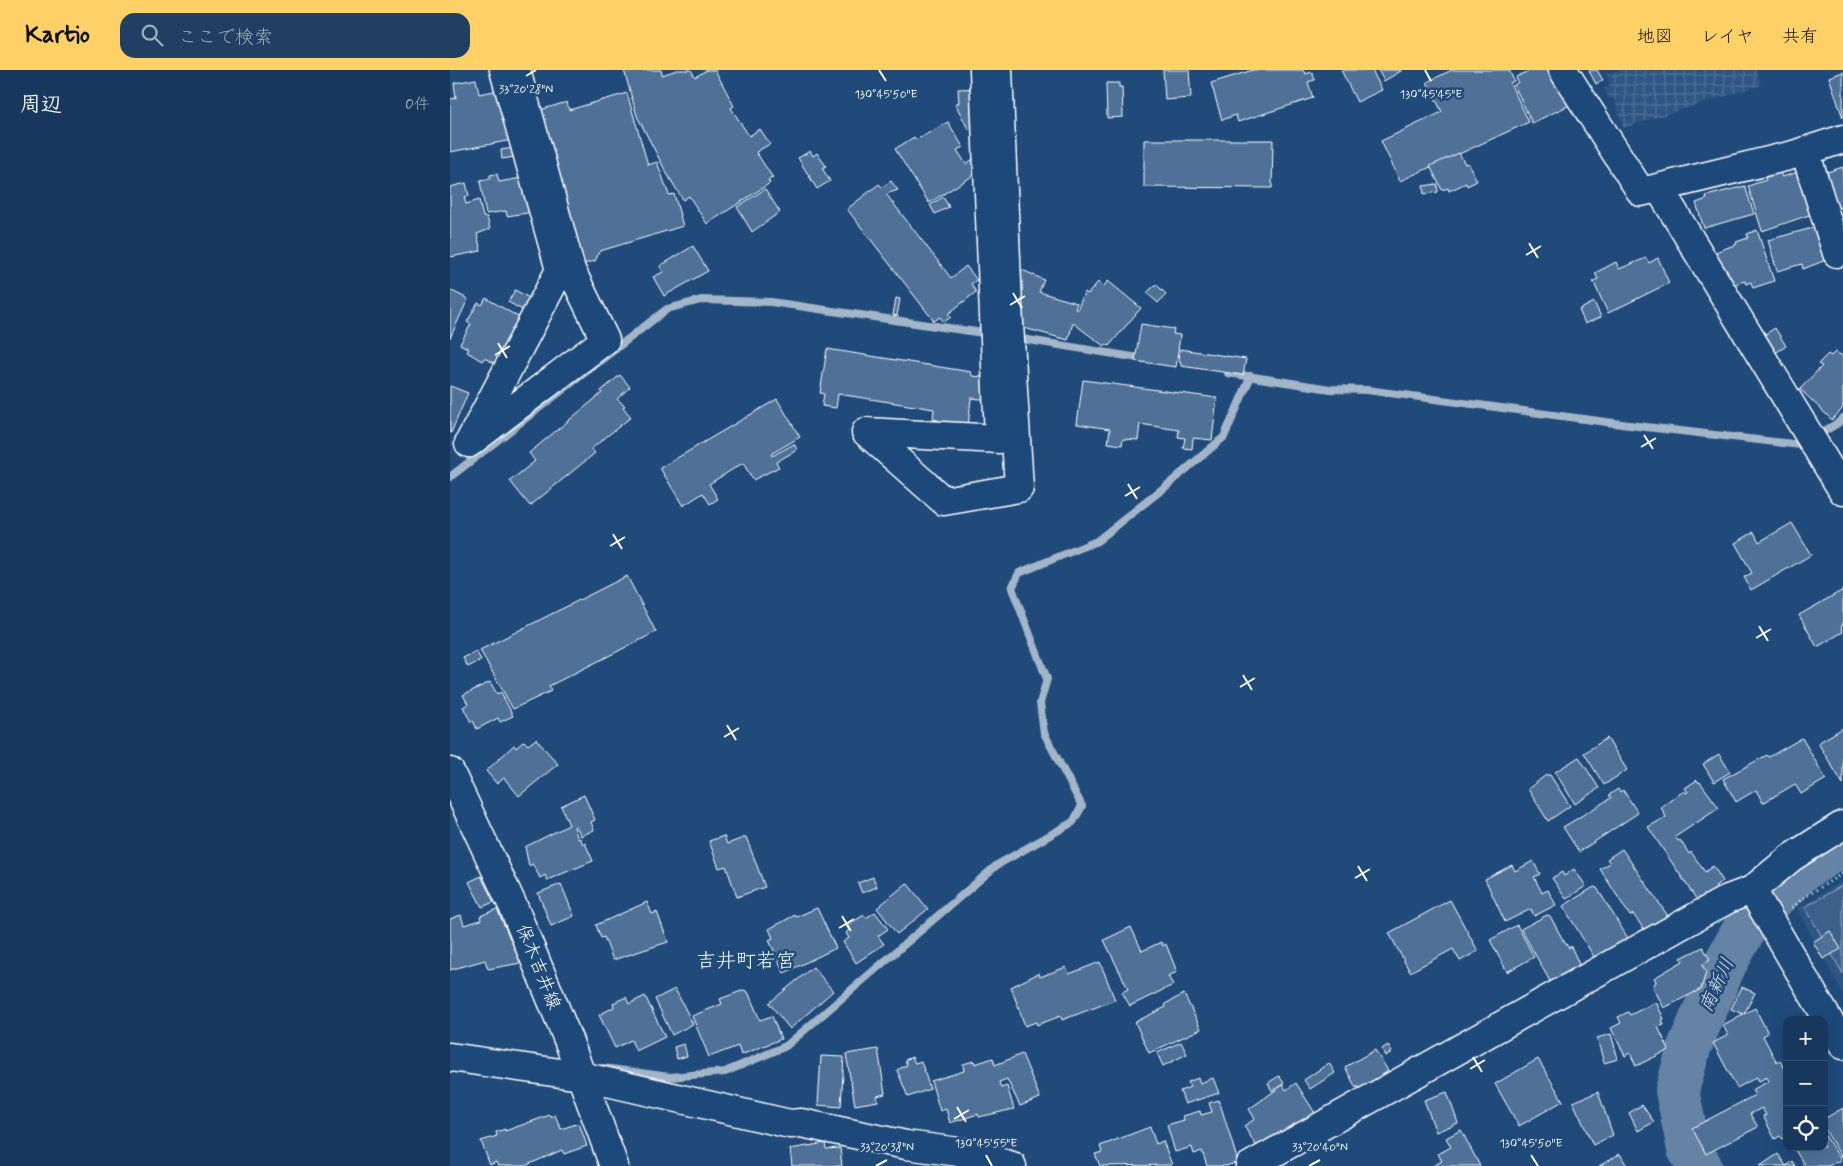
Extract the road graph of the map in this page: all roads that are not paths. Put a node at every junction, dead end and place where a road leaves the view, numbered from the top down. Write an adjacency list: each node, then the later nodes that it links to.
1 (504, 70): 2 (street)
2 (516, 70)
3 (984, 70): 4 (street)
4 (998, 70)
5 (1563, 70): 8 (street)
6 (1843, 139): 7 (street)
7 (1799, 153): 8 (street); 9 (street)
8 (1659, 188): 10 (street)
9 (1843, 251)
10 (1843, 491)
11 (450, 772): 16 (street, 保木吉井線)
12 (1843, 825): 13 (street)
13 (1755, 895): 14 (street); 19 (street)
14 (1843, 1045)
15 (450, 1058): 16 (street)
16 (581, 1076): 17 (street, 保木吉井線); 18 (street)
17 (614, 1166)
18 (1012, 1166)
19 (1250, 1166)

